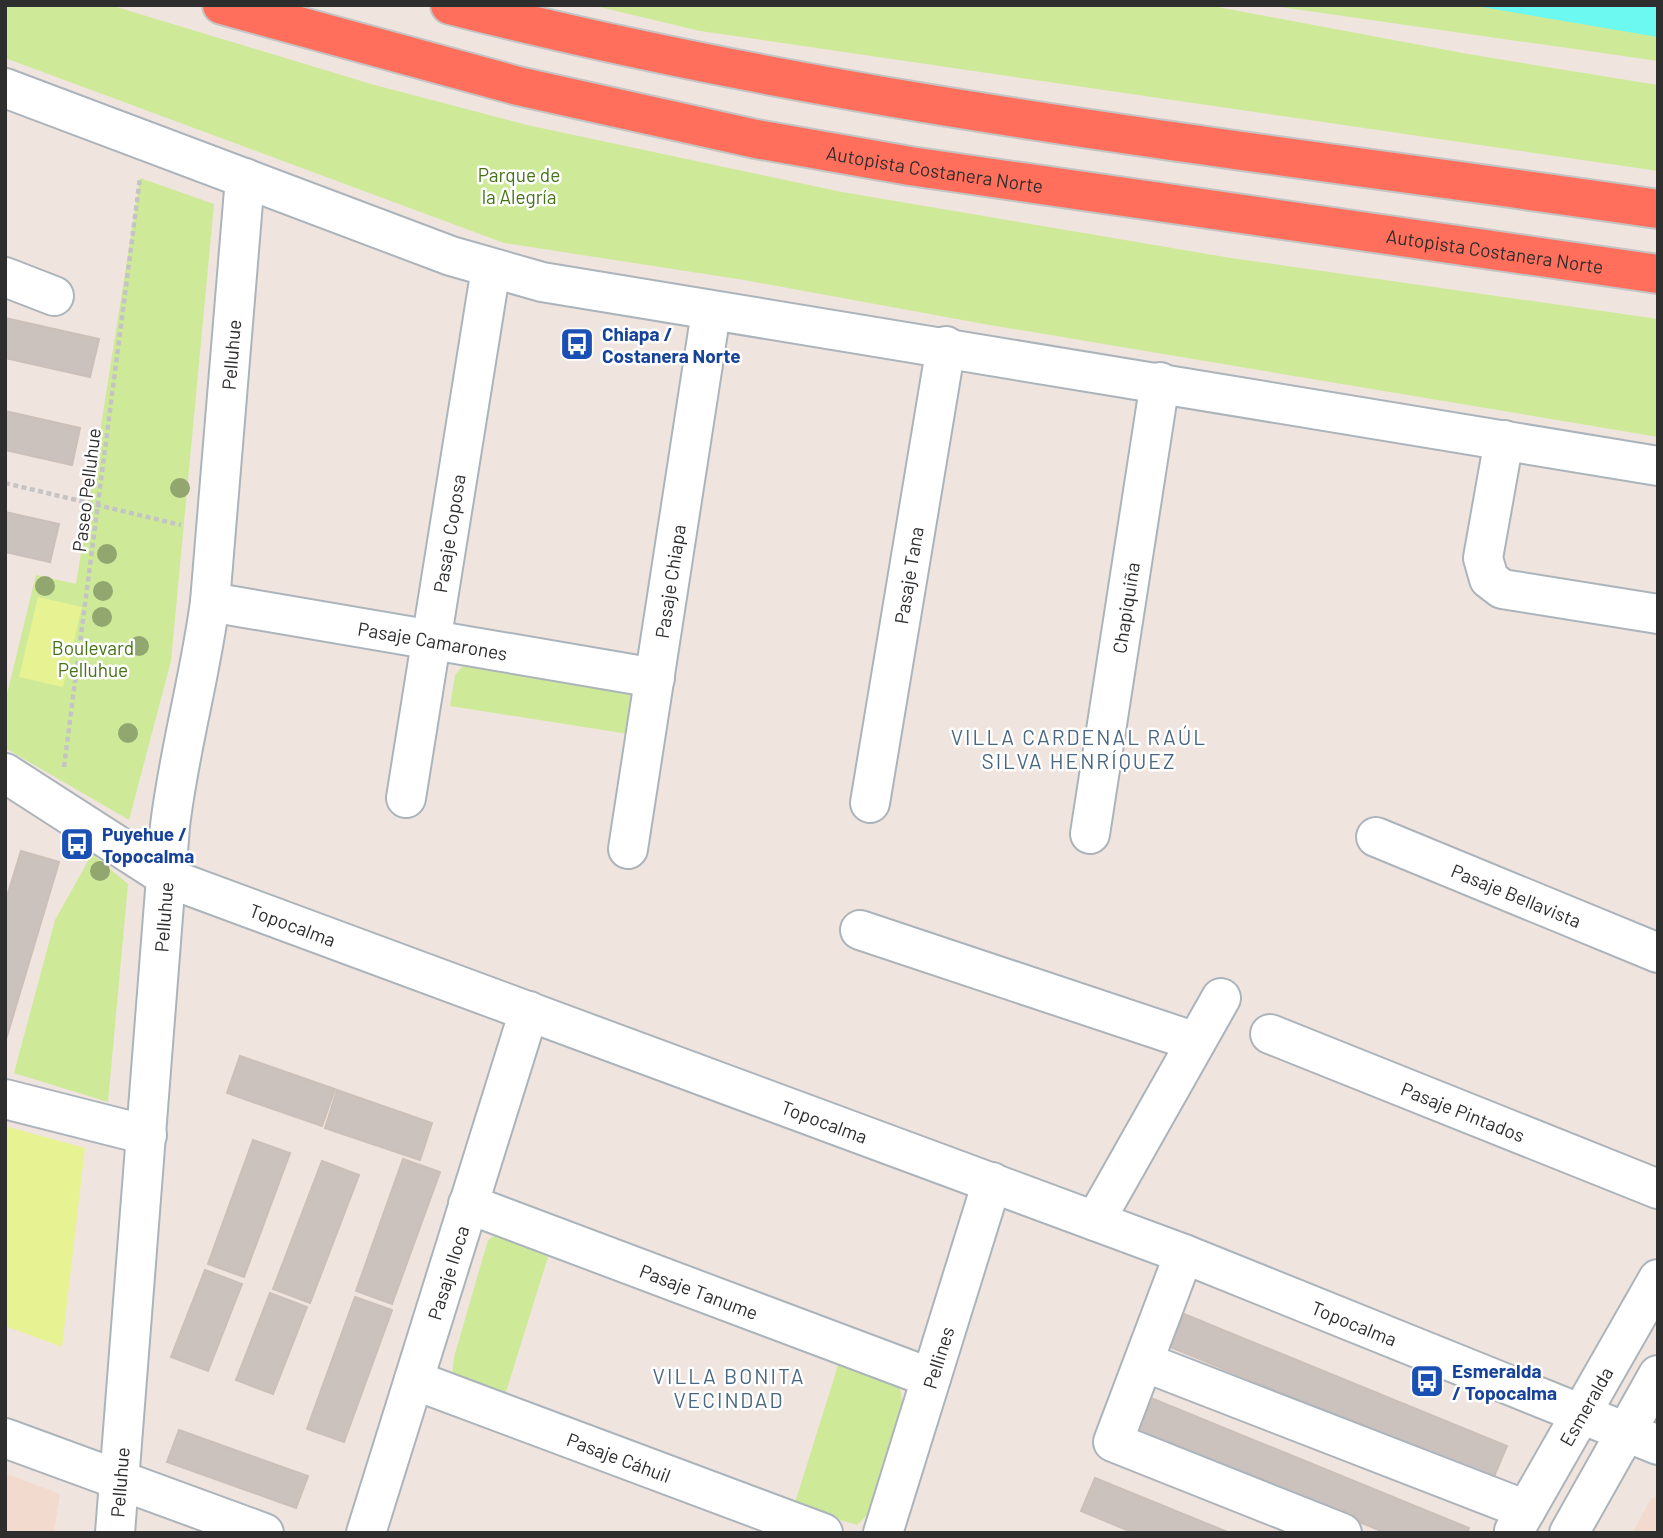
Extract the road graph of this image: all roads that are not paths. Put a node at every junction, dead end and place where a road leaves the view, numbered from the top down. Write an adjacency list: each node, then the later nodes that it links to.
1 (222, 5): 7 (highway, Autopista Costanera Norte)
2 (450, 5): 5 (highway)
3 (5, 88): 4 (street)
4 (245, 177): 6 (street); 15 (street, Pelluhue)
5 (1658, 209)
6 (491, 268): 10 (street); 17 (street, Pasaje Coposa)
7 (1658, 274)
8 (5, 277): 9 (street)
9 (54, 296)
10 (711, 312): 11 (street); 18 (street, Pasaje Chiapa)
11 (946, 346): 12 (street); 21 (street, Pasaje Tana)
12 (1160, 382): 13 (street); 22 (street, Chapiquiña)
13 (1504, 440): 14 (street); 16 (street)
14 (1658, 466)
15 (210, 602): 17 (street, Pasaje Camarones); 25 (street, Pelluhue)
16 (1658, 614)
17 (431, 640): 18 (street, Pasaje Camarones); 20 (street, Pasaje Coposa)
18 (655, 678): 24 (street, Pasaje Chiapa)
19 (5, 773): 25 (street, Topocalma)
20 (406, 798)
21 (870, 803)
22 (1090, 834)
23 (1376, 838): 27 (street, Pasaje Bellavista)
24 (628, 849)
25 (168, 878): 29 (street, Topocalma); 33 (street, Pelluhue)
26 (860, 930): 31 (street)
27 (1658, 953)
28 (1222, 998): 31 (street)
29 (529, 1011): 34 (street, Topocalma); 36 (street, Pasaje Iloca)
30 (1270, 1034): 35 (street, Pasaje Pintados)
31 (1196, 1042): 37 (street)
32 (5, 1099): 33 (street)
33 (147, 1135): 47 (street, Pelluhue)
34 (992, 1182): 37 (street, Topocalma); 42 (street, Pellines)
35 (1658, 1189)
36 (468, 1204): 42 (street, Pasaje Tanume); 43 (street, Pasaje Iloca)
37 (1095, 1221): 38 (street, Topocalma)
38 (1184, 1254): 40 (street); 44 (street, Topocalma)
39 (1658, 1279): 44 (street, Esmeralda)
40 (1144, 1362): 48 (street); 54 (street)
41 (1658, 1375): 46 (street)
42 (931, 1378): 53 (street, Pellines)
43 (414, 1380): 51 (street, Pasaje Iloca); 52 (street, Pasaje Cáhuil)
44 (1580, 1413): 46 (street, Topocalma); 48 (street, Esmeralda)
45 (5, 1438): 47 (street)
46 (1642, 1438): 55 (street)
47 (119, 1479): 49 (street, Pelluhue); 50 (street)
48 (1520, 1522)
49 (115, 1533)
50 (264, 1533)
51 (366, 1533)
52 (823, 1533)
53 (883, 1533)
54 (1342, 1533)
55 (1569, 1533)

